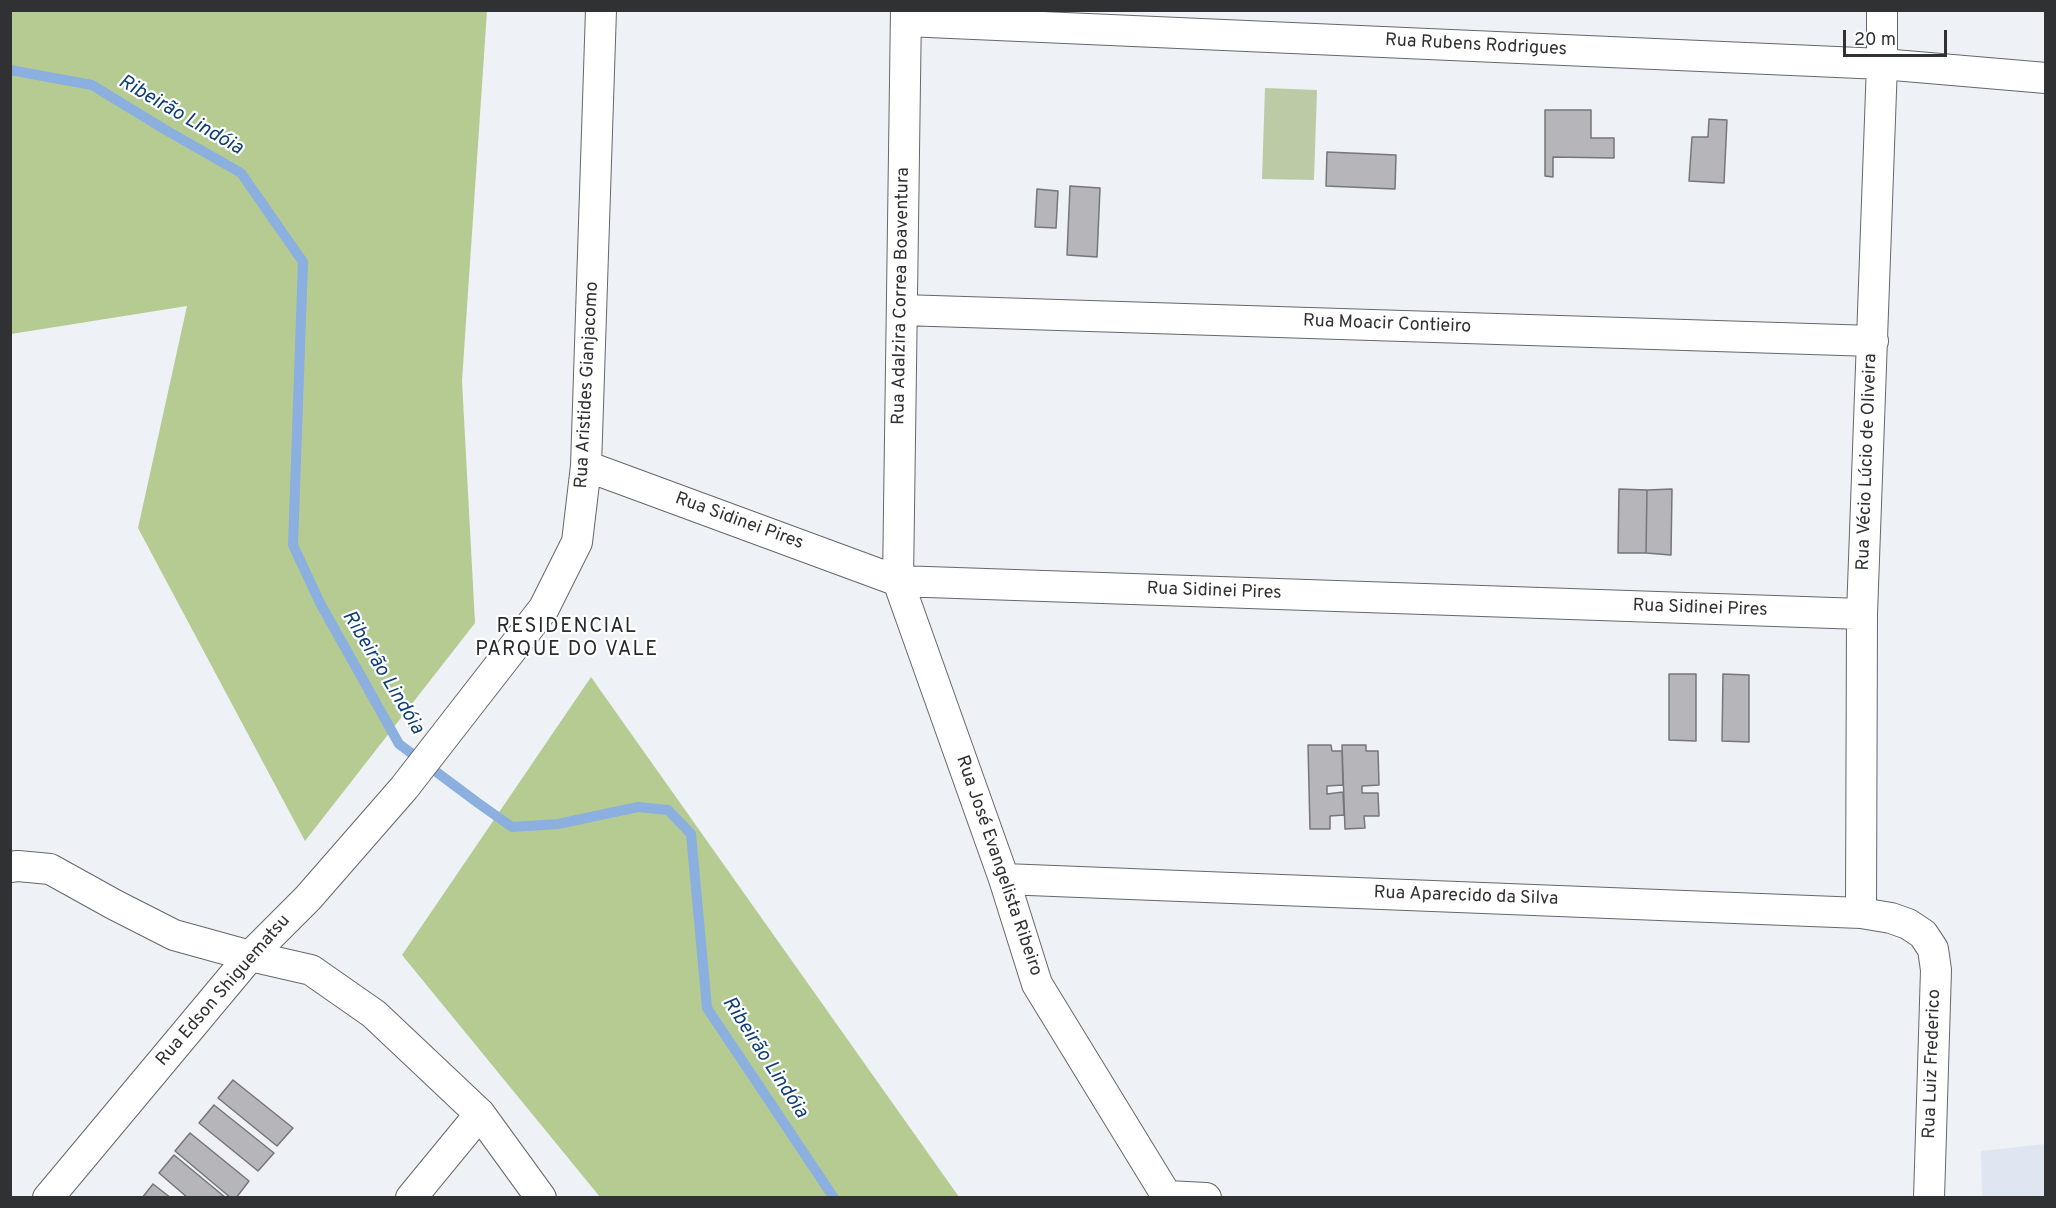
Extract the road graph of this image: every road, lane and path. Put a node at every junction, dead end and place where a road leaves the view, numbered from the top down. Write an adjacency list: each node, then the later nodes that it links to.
1 (601, 10): 8 (street, Rua Aristides Gianjacomo)
2 (1882, 10): 4 (street, Rua Vécio Lúcio de Oliveira)
3 (906, 16): 4 (street, Rua Rubens Rodrigues); 6 (street, Rua Adalzira Correa Boaventura)
4 (1882, 64): 5 (street, Rua Rubens Rodrigues); 7 (street, Rua Vécio Lúcio de Oliveira)
5 (2046, 78)
6 (902, 309): 7 (street, Rua Moacir Contieiro); 9 (street, Rua Adalzira Correa Boaventura)
7 (1873, 340): 10 (street, Rua Vécio Lúcio de Oliveira)
8 (586, 466): 9 (street, Rua Sidinei Pires); 11 (street, Rua Aristides Gianjacomo)
9 (898, 581): 10 (street, Rua Sidinei Pires); 13 (street, Rua José Evangelista Ribeiro)
10 (1862, 614): 14 (street, Rua Vécio Lúcio de Oliveira)
11 (404, 788): 16 (street, Rua Edson Shiguematsu)
12 (10, 867): 16 (street)
13 (1004, 879): 14 (street, Rua Aparecido da Silva); 21 (street, Rua José Evangelista Ribeiro)
14 (1861, 913): 15 (street, Rua Aparecido da Silva)
15 (1923, 934): 23 (street, Rua Luiz Frederico)
16 (250, 956): 17 (street); 18 (street, Rua Edson Shiguematsu)
17 (480, 1114): 19 (street); 20 (street)
18 (48, 1197)
19 (411, 1197)
20 (541, 1197)
21 (1168, 1197): 22 (street)
22 (1206, 1197)
23 (1929, 1197)

